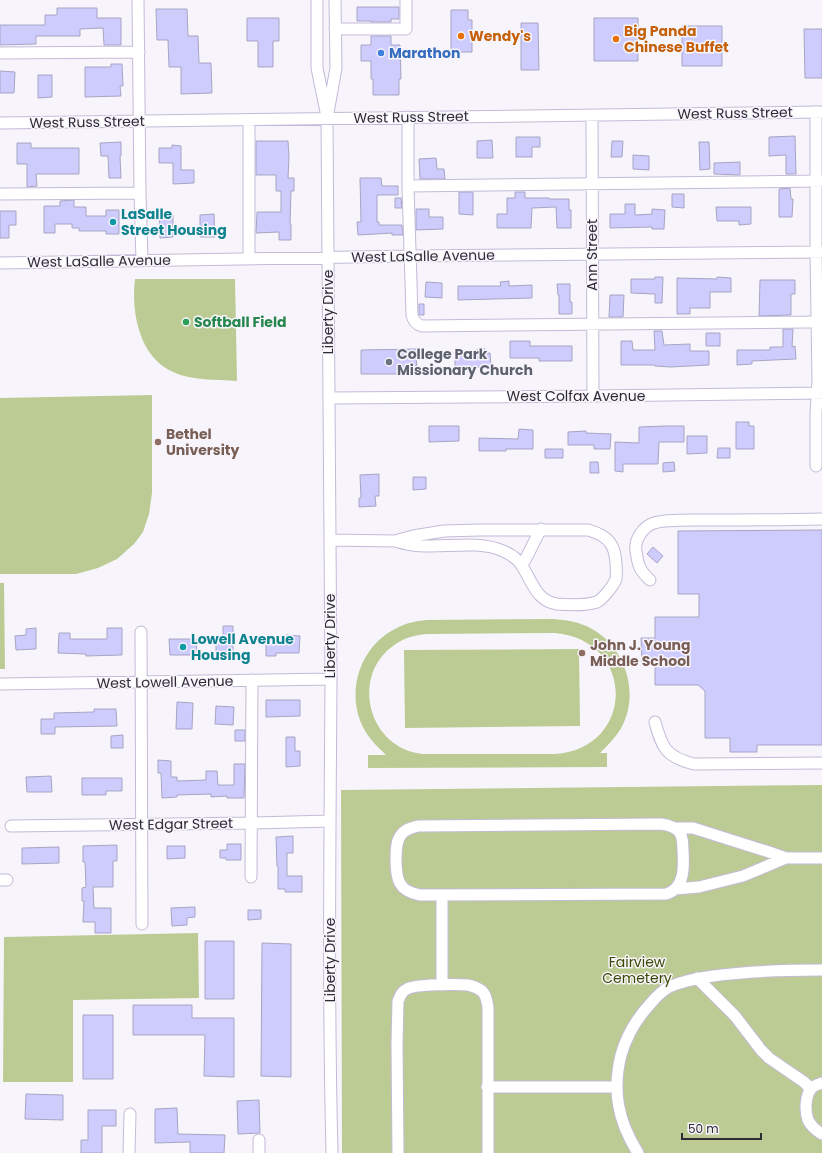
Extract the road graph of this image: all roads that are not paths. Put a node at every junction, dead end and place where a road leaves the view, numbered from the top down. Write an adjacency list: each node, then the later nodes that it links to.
1 (138, 0): 6 (street)
2 (317, 0): 11 (street, Liberty Drive)
3 (334, 0): 5 (street, Liberty Drive)
4 (406, 0): 5 (street)
5 (335, 29): 11 (street, Liberty Drive)
6 (139, 52): 7 (street); 13 (street)
7 (0, 53)
8 (819, 112): 9 (street, West Russ Street); 15 (street)
9 (592, 115): 10 (street, West Russ Street); 16 (street, Ann Street)
10 (408, 117): 11 (street, West Russ Street); 17 (street)
11 (328, 118): 12 (street, West Russ Street); 23 (street, Liberty Drive)
12 (249, 120): 13 (street, West Russ Street); 24 (street)
13 (140, 121): 14 (street, West Russ Street); 18 (street)
14 (0, 123)
15 (819, 181): 16 (street); 20 (street)
16 (592, 184): 17 (street); 21 (street, Ann Street)
17 (408, 186): 22 (street)
18 (140, 193): 19 (street); 25 (street)
19 (0, 194)
20 (819, 252): 21 (street, West LaSalle Avenue); 27 (street)
21 (592, 254): 22 (street, West LaSalle Avenue); 28 (street, Ann Street)
22 (410, 256): 23 (street, West LaSalle Avenue); 28 (street)
23 (328, 257): 24 (street, West LaSalle Avenue); 31 (street, Liberty Drive)
24 (249, 259): 25 (street, West LaSalle Avenue)
25 (142, 260): 26 (street, West LaSalle Avenue)
26 (0, 263)
27 (819, 321): 28 (street); 29 (street)
28 (592, 325): 30 (street, Ann Street)
29 (819, 393): 30 (street, West Colfax Avenue); 32 (street)
30 (593, 396): 31 (street, West Colfax Avenue)
31 (329, 398): 35 (street, Liberty Drive)
32 (816, 466)
33 (822, 519): 38 (street)
34 (541, 529): 36 (street); 37 (street); 37 (street)
35 (330, 540): 36 (street); 40 (street, Liberty Drive)
36 (395, 541): 37 (street)
37 (522, 565)
38 (650, 580)
39 (141, 632): 42 (street)
40 (331, 679): 41 (street, West Lowell Avenue); 46 (street, Liberty Drive)
41 (252, 680): 42 (street, West Lowell Avenue); 47 (street)
42 (141, 682): 43 (street, West Lowell Avenue); 48 (street)
43 (0, 684)
44 (655, 722): 45 (street)
45 (822, 763)
46 (330, 820): 47 (street, West Edgar Street); 69 (street, Liberty Drive)
47 (251, 823): 48 (street, West Edgar Street); 53 (street)
48 (142, 824): 49 (street, West Edgar Street); 56 (street)
49 (11, 826)
50 (675, 828): 51 (street); 54 (street); 55 (street)
51 (786, 858): 52 (street); 54 (street)
52 (822, 858)
53 (251, 877)
54 (675, 889): 55 (street)
55 (442, 896): 59 (street)
56 (142, 924)
57 (822, 970): 58 (street)
58 (697, 978): 62 (street); 63 (street)
59 (442, 985): 61 (street); 70 (street)
60 (822, 1083): 63 (street)
61 (487, 1087): 62 (street); 71 (street)
62 (616, 1087): 72 (street)
63 (811, 1089): 65 (street)
64 (130, 1114): 67 (street)
65 (822, 1134)
66 (259, 1140): 68 (street)
67 (129, 1153)
68 (259, 1153)
69 (332, 1153)
70 (398, 1153)
71 (488, 1153)
72 (638, 1153)

